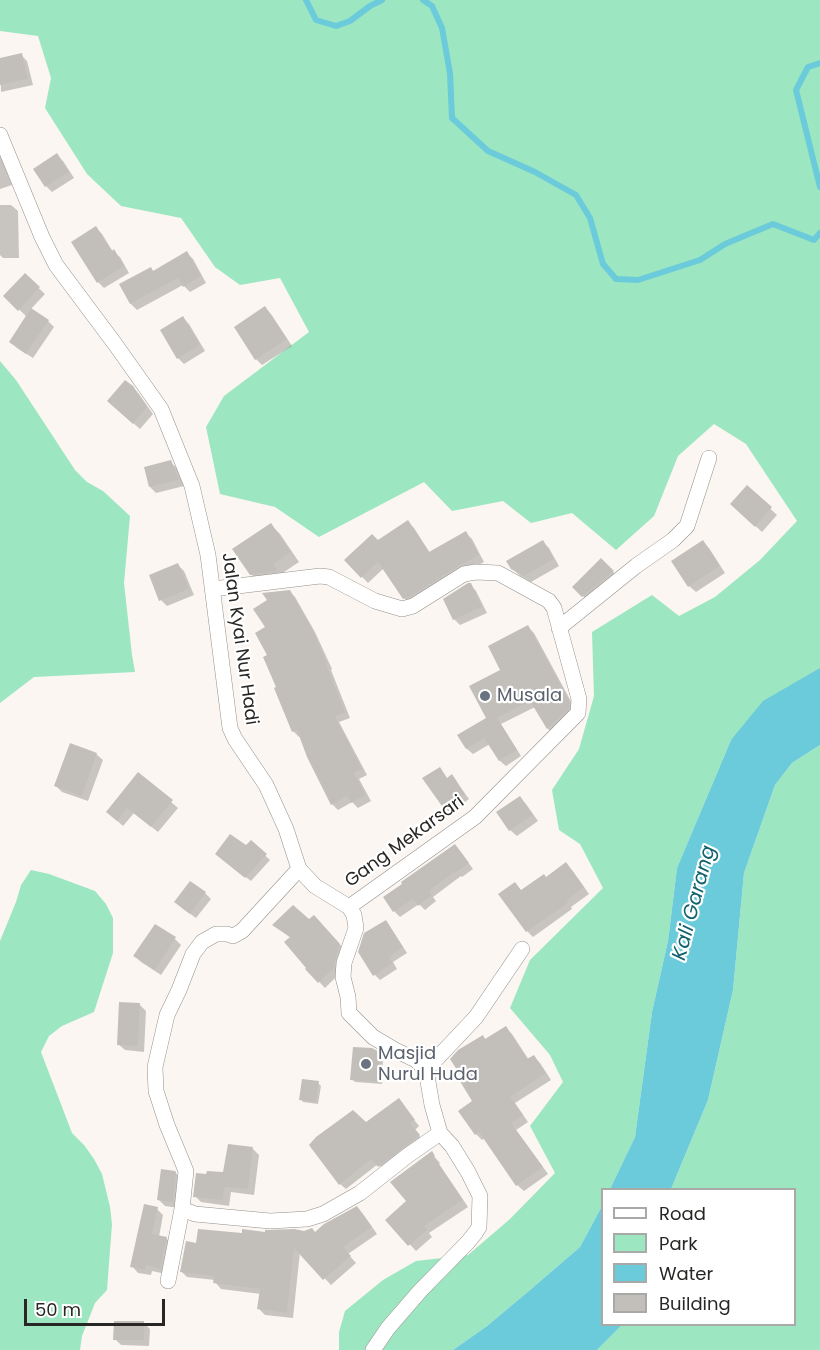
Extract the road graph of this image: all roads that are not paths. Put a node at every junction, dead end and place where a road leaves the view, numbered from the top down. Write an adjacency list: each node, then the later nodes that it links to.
1 (0, 135): 3 (street, Jalan Kyai Nur Hadi)
2 (709, 458): 4 (street)
3 (213, 590): 4 (street, Gang Mekarsari); 5 (street, Jalan Kyai Nur Hadi)
4 (559, 628): 6 (street, Gang Mekarsari)
5 (299, 869): 6 (street, Jalan Kyai Nur Hadi); 10 (street)
6 (349, 907): 8 (street)
7 (522, 949): 8 (street)
8 (426, 1070): 9 (street)
9 (440, 1133): 10 (street); 12 (street)
10 (182, 1209): 11 (street)
11 (168, 1281)
12 (373, 1350)

